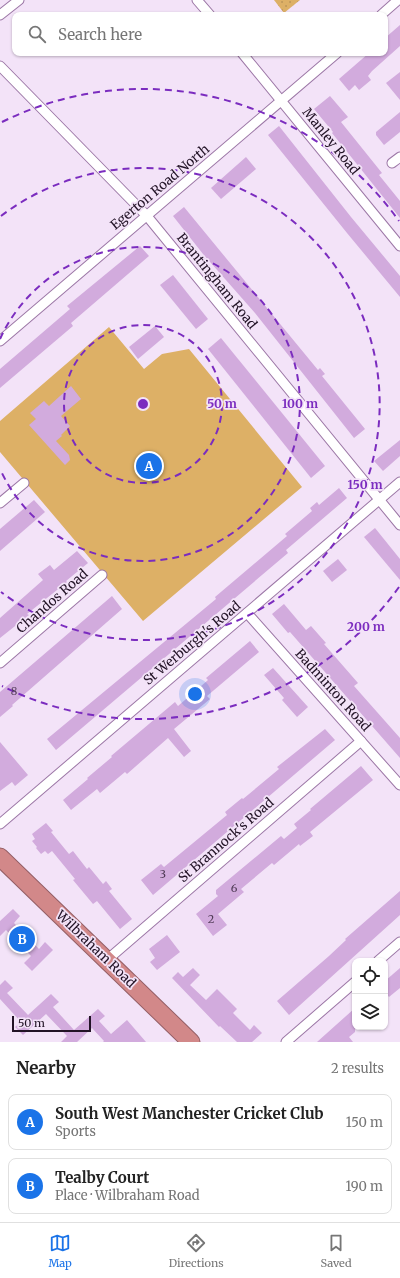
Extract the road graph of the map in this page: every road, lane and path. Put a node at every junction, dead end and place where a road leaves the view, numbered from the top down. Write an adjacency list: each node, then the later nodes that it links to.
1 (18, 0): 6 (street)
2 (197, 0): 4 (street)
3 (398, 0): 5 (street)
4 (207, 12)
5 (384, 12)
6 (0, 15)
7 (244, 56): 10 (street, Manley Road)
8 (334, 56): 10 (street, Egerton Road North)
9 (0, 66): 13 (street, Brantingham Road)
10 (282, 101): 13 (street, Egerton Road North); 14 (street, Manley Road)
11 (400, 157): 12 (street)
12 (392, 163)
13 (147, 216): 15 (street, Egerton Road North); 18 (street, Brantingham Road)
14 (400, 246)
15 (0, 341)
16 (400, 482): 18 (street, St Werburgh's Road)
17 (24, 483): 19 (street)
18 (380, 500): 20 (street, Brantingham Road); 22 (street, St Werburgh's Road)
19 (0, 503)
20 (400, 525)
21 (102, 575): 23 (street, Chandos Road)
22 (247, 613): 24 (street, Badminton Road); 26 (street, St Werburgh's Road)
23 (0, 663)
24 (361, 741): 25 (street, Badminton Road); 30 (street, St Brannock's Road)
25 (400, 785)
26 (0, 824)
27 (0, 857): 30 (highway, Wilbraham Road)
28 (400, 942): 29 (street)
29 (381, 958)
30 (107, 960): 32 (highway, Wilbraham Road)
31 (352, 985): 33 (street)
32 (190, 1042)
33 (286, 1042)

